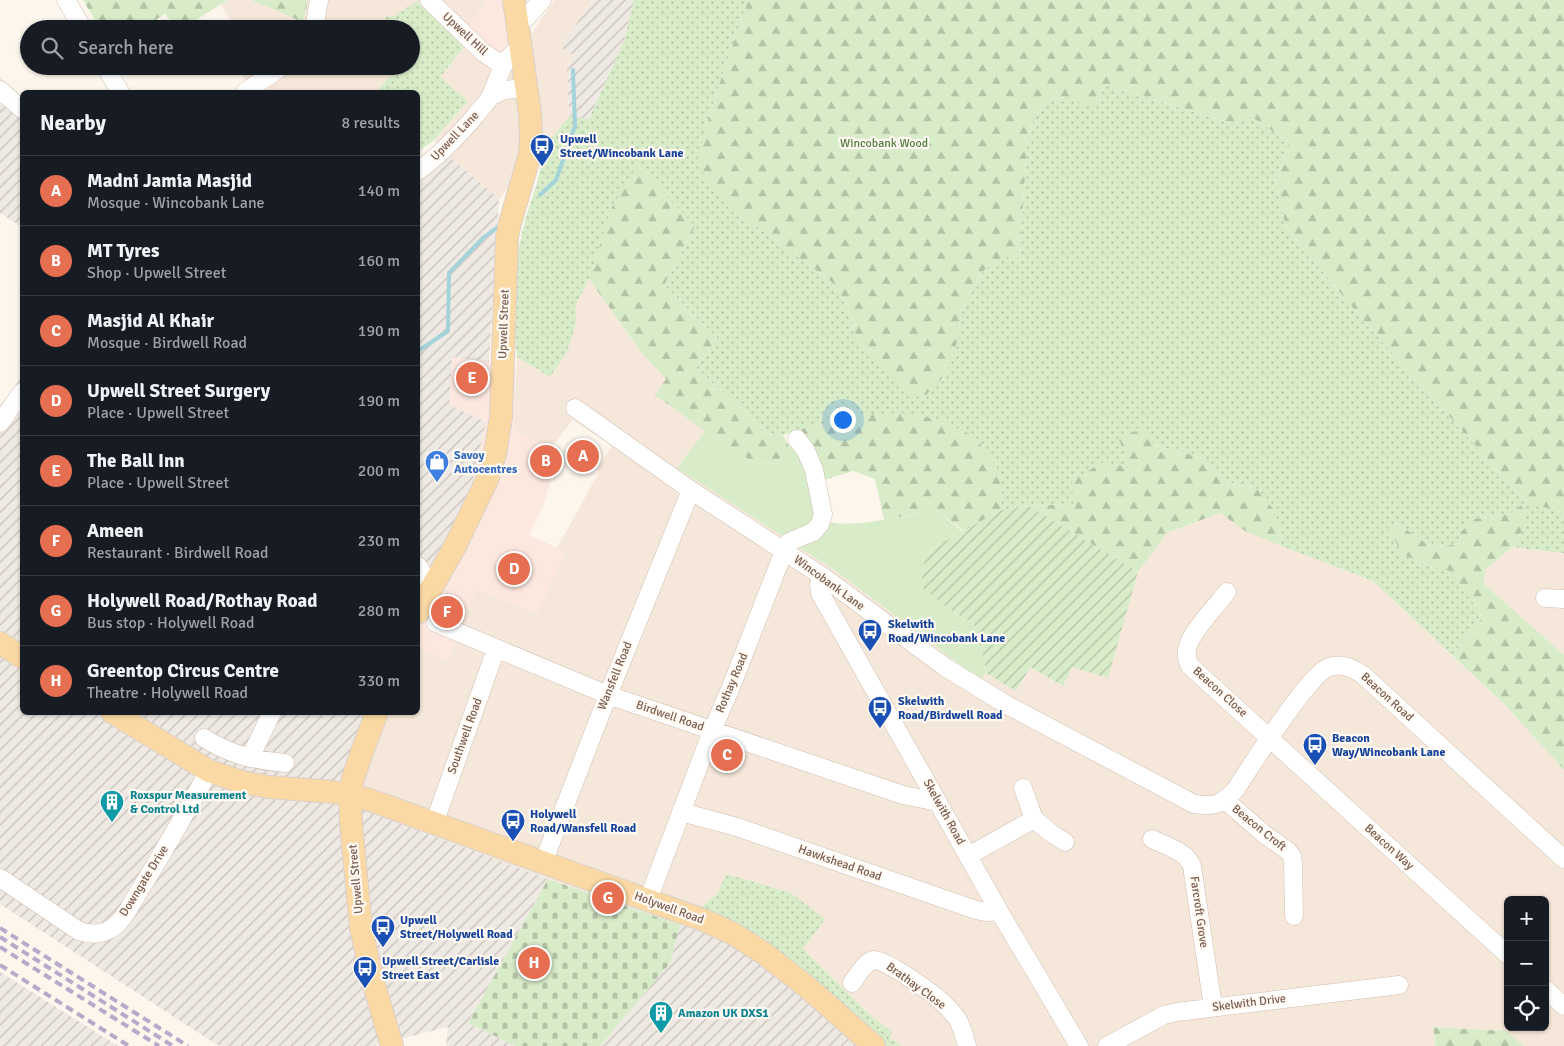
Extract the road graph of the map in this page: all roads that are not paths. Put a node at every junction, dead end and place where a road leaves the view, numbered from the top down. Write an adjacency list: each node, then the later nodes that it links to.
1 (66, 0): 6 (street)
2 (319, 0): 7 (street)
3 (429, 0): 8 (street, Upwell Hill)
4 (542, 0): 5 (street)
5 (515, 11): 8 (main road, Upwell Street)
6 (78, 20)
7 (316, 20)
8 (513, 56): 11 (main road, Upwell Street); 15 (street, Upwell Lane)
9 (110, 75): 13 (street)
10 (270, 75): 14 (street)
11 (526, 88): 15 (street); 26 (main road, Upwell Street)
12 (0, 90): 16 (street)
13 (119, 90)
14 (248, 90)
15 (490, 97): 17 (street, Upwell Lane)
16 (20, 107)
17 (420, 169)
18 (20, 395): 20 (street)
19 (575, 408): 22 (street, Wincobank Lane)
20 (0, 423)
21 (797, 439): 23 (street)
22 (691, 490): 23 (street, Wincobank Lane); 34 (street, Wansfell Road)
23 (784, 551): 25 (street, Wincobank Lane); 38 (street, Rothay Road)
24 (420, 569): 26 (street)
25 (822, 576): 46 (street, Wincobank Lane); 47 (street, Skelwith Road)
26 (431, 587): 30 (main road, Upwell Street)
27 (1227, 592): 40 (street, Beacon Close)
28 (1545, 598): 29 (street)
29 (1564, 599)
30 (427, 618): 32 (street, Birdwell Road)
31 (0, 643): 33 (main road)
32 (496, 649): 34 (street, Birdwell Road); 50 (street, Southwell Road)
33 (20, 656)
34 (608, 695): 38 (street, Birdwell Road); 55 (street, Wansfell Road)
35 (117, 715): 43 (main road, Holywell Road)
36 (271, 715): 41 (street)
37 (376, 715): 45 (main road, Upwell Street)
38 (712, 730): 47 (street, Birdwell Road); 48 (street, Rothay Road)
39 (204, 738): 41 (street)
40 (1270, 738): 46 (street, Beacon Road); 54 (street, Beacon Road); 60 (street, Beacon Way)
41 (250, 758): 42 (street)
42 (285, 764)
43 (209, 771): 45 (main road, Holywell Road); 56 (street, Downgate Drive)
44 (1023, 788): 49 (street)
45 (350, 794): 50 (main road, Holywell Road); 66 (main road, Upwell Street)
46 (1225, 800): 59 (street, Beacon Croft)
47 (938, 802): 53 (street, Skelwith Road)
48 (681, 812): 57 (street, Rothay Road); 58 (street, Hawkshead Road)
49 (1034, 819): 52 (street); 53 (street)
50 (434, 824): 55 (main road, Holywell Road)
51 (1152, 839): 65 (street, Farcroft Grove)
52 (1065, 842)
53 (968, 856): 58 (street, Skelwith Road)
54 (1564, 859)
55 (543, 863): 57 (main road, Holywell Road)
56 (0, 878)
57 (648, 900): 67 (main road, Holywell Road)
58 (999, 911): 69 (street, Skelwith Road)
59 (1294, 916)
60 (1504, 951)
61 (852, 983): 68 (street, Brathay Close)
62 (1399, 986): 65 (street, Skelwith Drive)
63 (1549, 993): 64 (street)
64 (1564, 1006)
65 (1213, 1007): 70 (street, Skelwith Drive)
66 (392, 1046)
67 (874, 1046)
68 (967, 1046)
69 (1079, 1046)
70 (1107, 1046)

